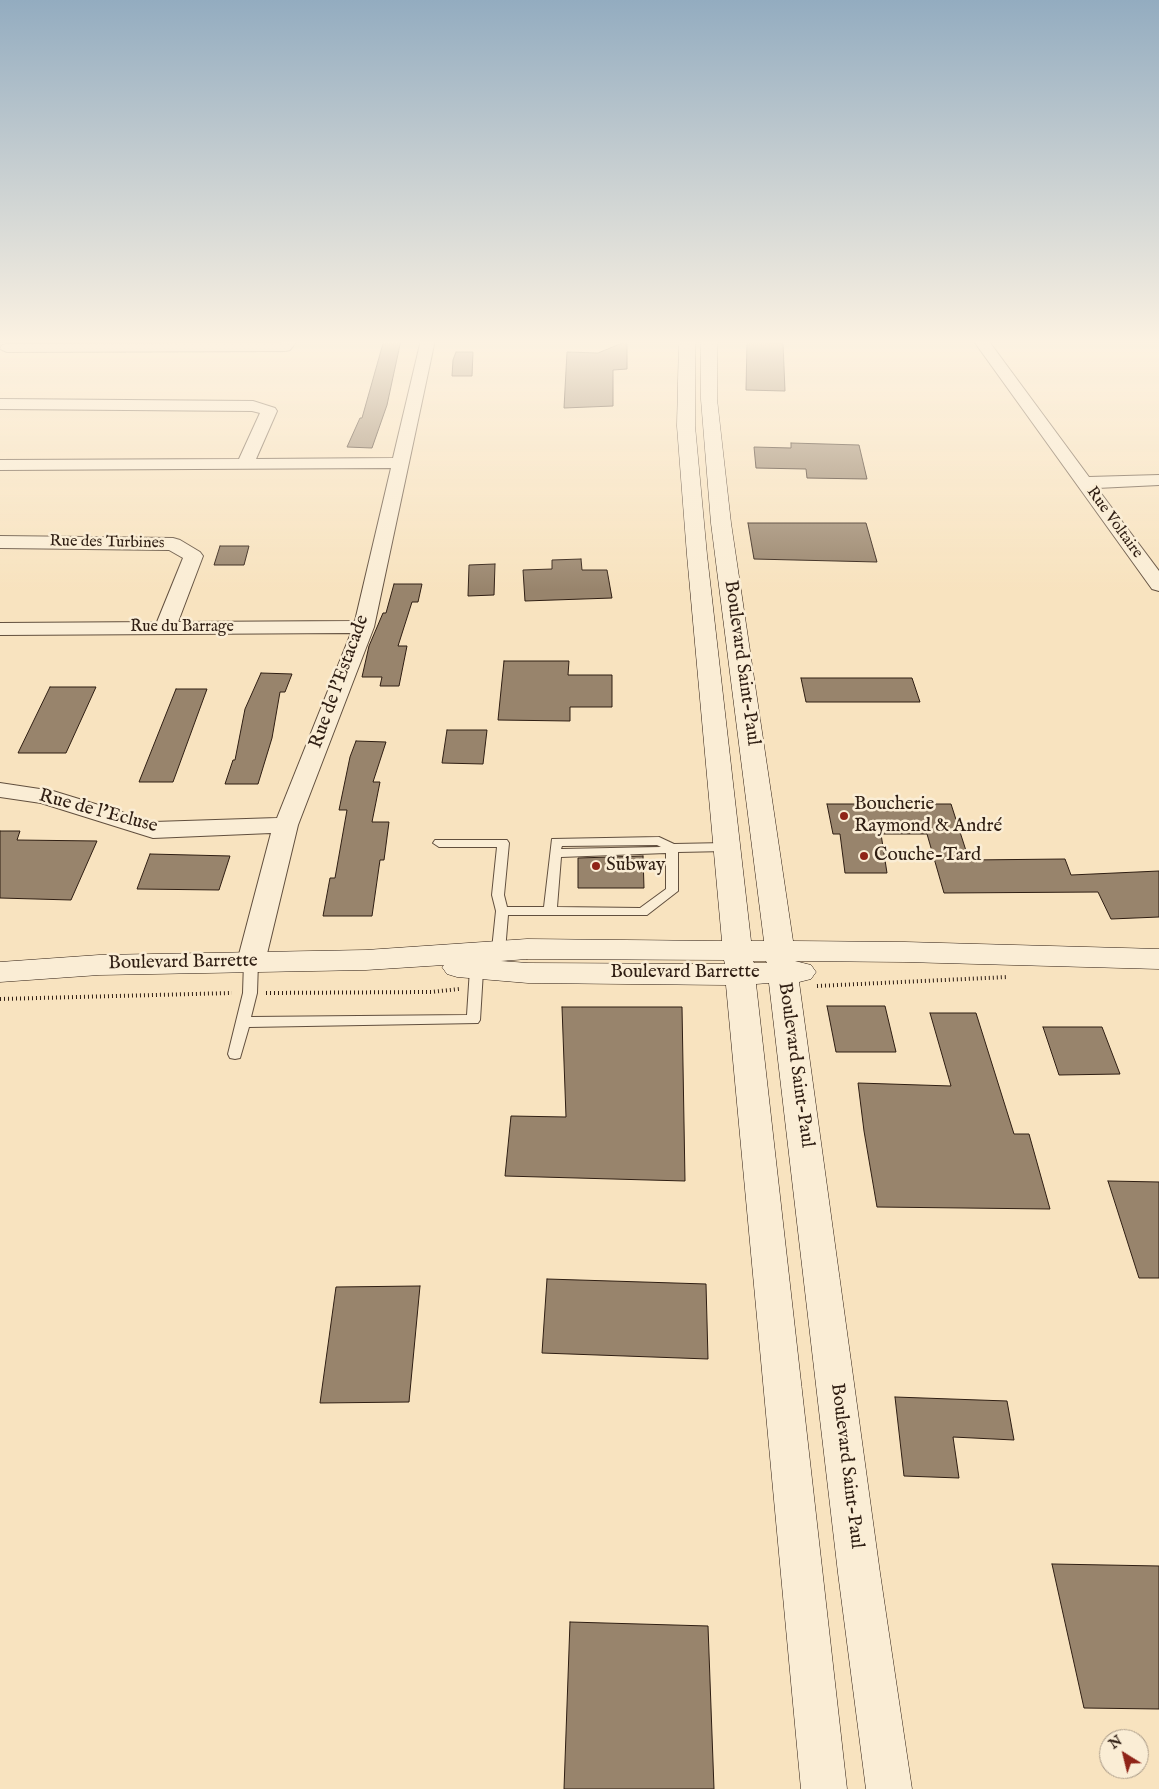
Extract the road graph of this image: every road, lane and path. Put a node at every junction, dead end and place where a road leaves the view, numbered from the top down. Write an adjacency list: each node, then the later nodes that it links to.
1 (263, 423): 7 (street)
2 (408, 423): 6 (street, Rue de l'Estacade)
3 (687, 423): 20 (main road, Boulevard Saint-Paul)
4 (711, 423): 27 (main road, Boulevard Saint-Paul)
5 (1041, 423): 10 (street, Rue Voltaire)
6 (399, 463): 7 (street); 13 (street, Rue de l'Estacade)
7 (245, 464): 8 (street)
8 (0, 465)
9 (1159, 480): 10 (street)
10 (1084, 483): 12 (street, Rue Voltaire)
11 (0, 542): 14 (street, Rue des Turbines)
12 (1159, 585)
13 (364, 627): 14 (street, Rue du Barrage); 17 (street, Rue de l'Estacade)
14 (165, 628): 15 (street, Rue du Barrage)
15 (0, 629)
16 (0, 790): 17 (street, Rue de l'Ecluse)
17 (286, 825): 25 (street, Rue de l'Estacade)
18 (439, 843): 21 (lane)
19 (672, 848): 20 (lane); 22 (lane); 22 (lane)
20 (726, 848): 26 (main road, Boulevard Saint-Paul)
21 (502, 911): 22 (lane); 24 (lane)
22 (550, 911)
23 (1159, 959): 27 (main road, Boulevard Barrette)
24 (488, 960): 25 (main road, Boulevard Barrette); 26 (main road, Boulevard Barrette); 26 (main road, Boulevard Barrette); 35 (lane)
25 (251, 962): 28 (main road, Boulevard Barrette); 35 (lane)
26 (739, 962): 27 (main road, Boulevard Barrette); 37 (main road, Boulevard Saint-Paul)
27 (781, 962): 38 (main road, Boulevard Saint-Paul)
28 (0, 972)
29 (989, 978): 30 (path)
30 (813, 987)
31 (446, 991): 32 (path, Boulevard Barrette)
32 (270, 993)
33 (232, 994): 34 (path, Boulevard Barrette)
34 (0, 999)
35 (243, 1022): 36 (lane)
36 (235, 1054)
37 (824, 1789)
38 (889, 1789)

